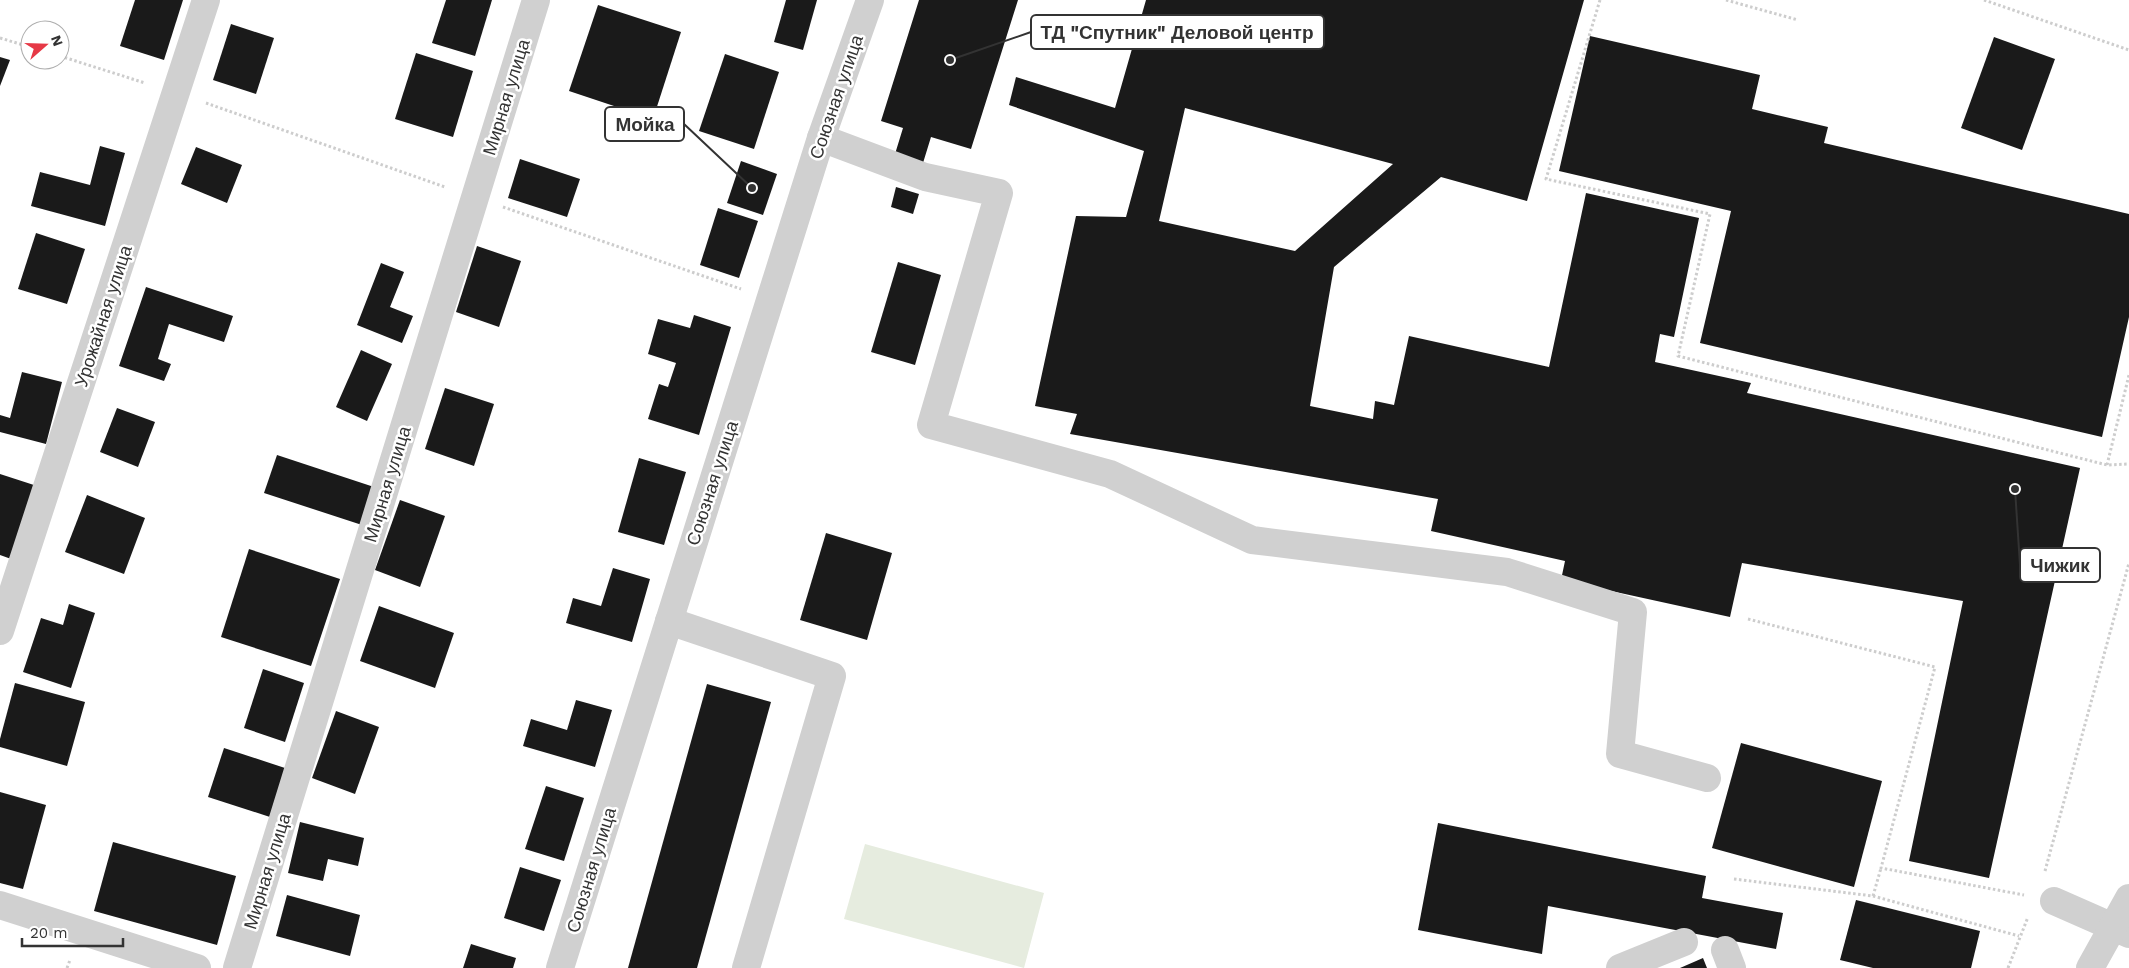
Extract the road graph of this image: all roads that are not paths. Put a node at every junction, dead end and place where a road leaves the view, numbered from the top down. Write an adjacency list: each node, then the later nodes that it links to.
1 (206, 0): 6 (street, Урожайная улица)
2 (536, 0): 14 (street, Мирная улица)
3 (870, 0): 4 (street, Союзная улица)
4 (821, 138): 5 (street, Союзная улица); 7 (street)
5 (669, 621): 15 (street, Союзная улица); 16 (street)
6 (0, 631)
7 (1707, 778)
8 (2039, 897): 11 (street)
9 (2129, 898): 11 (street)
10 (0, 905): 13 (street)
11 (2121, 931): 18 (street)
12 (1684, 942): 17 (street)
13 (197, 968)
14 (237, 968)
15 (560, 968)
16 (746, 968)
17 (1620, 968)
18 (2090, 968)

